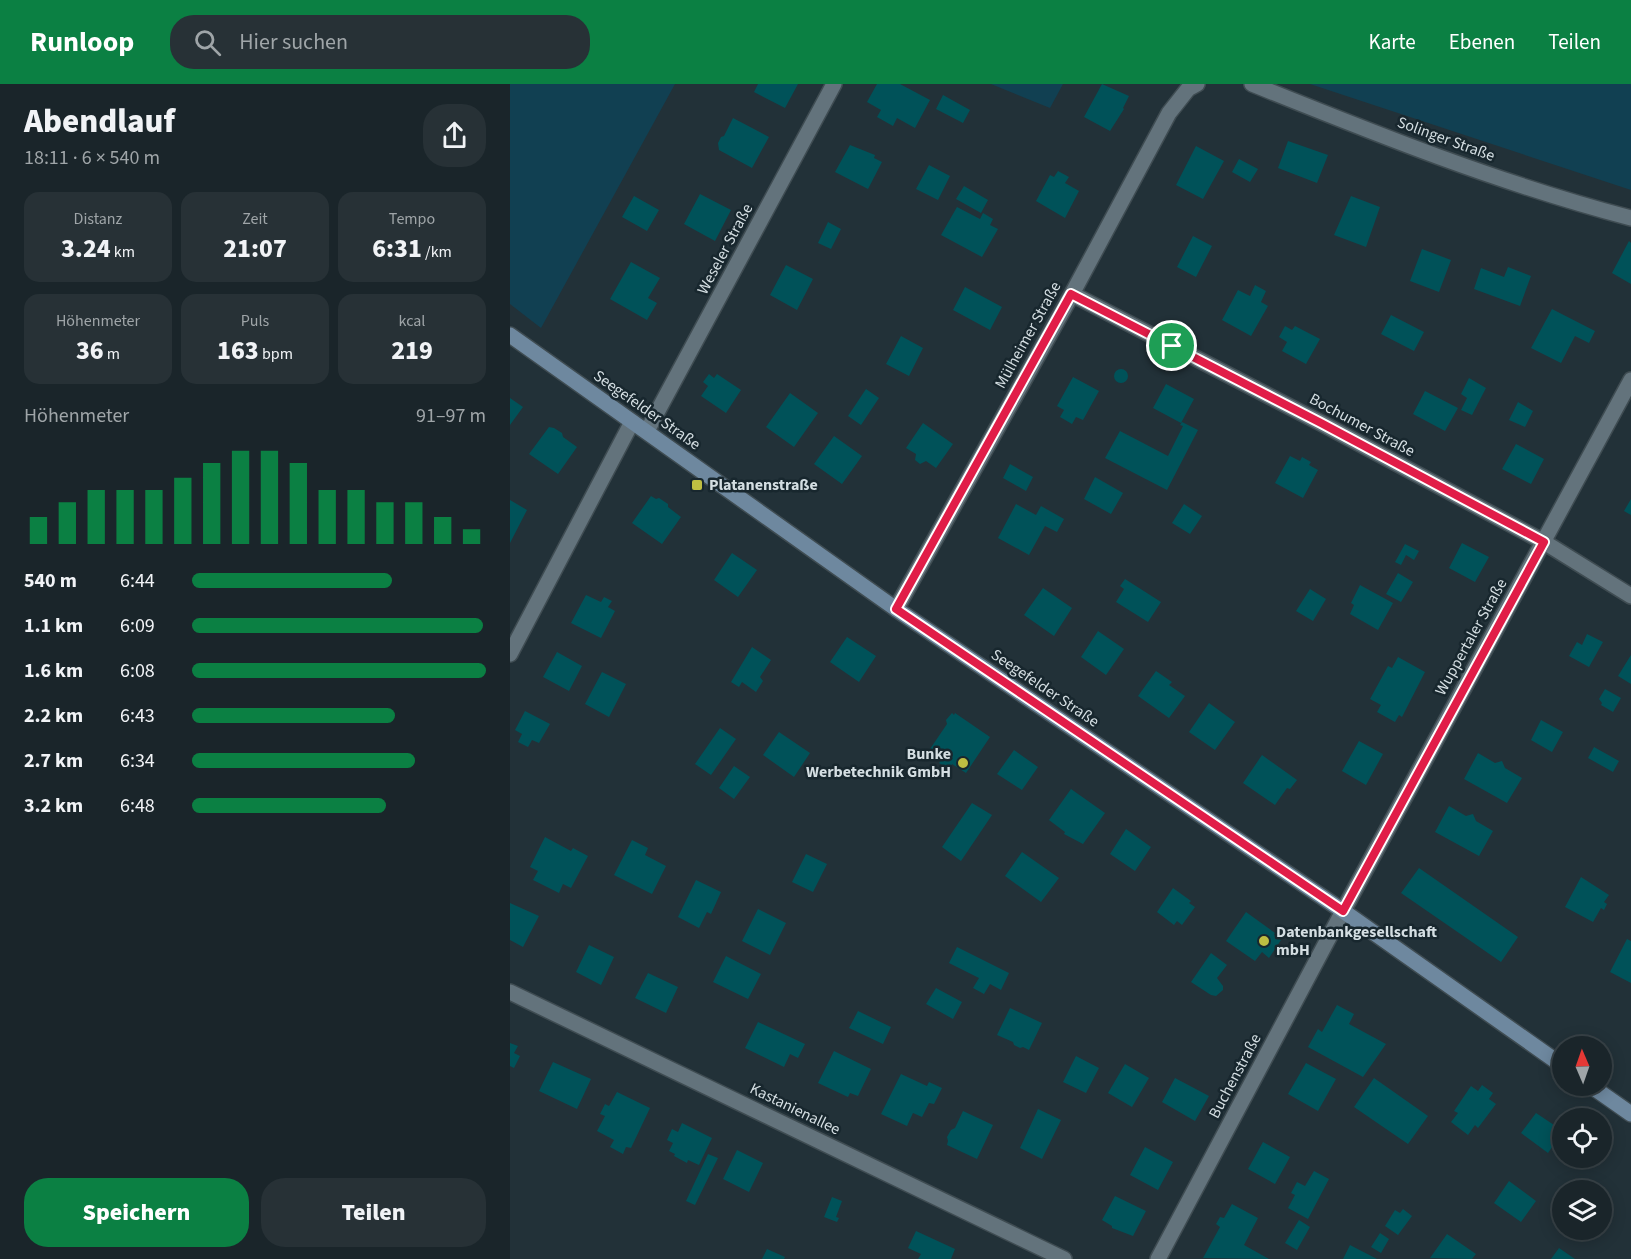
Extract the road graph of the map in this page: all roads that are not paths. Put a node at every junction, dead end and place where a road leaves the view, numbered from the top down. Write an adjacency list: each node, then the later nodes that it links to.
1 (834, 84): 9 (street, Weseler Straße)
2 (1197, 84): 5 (street, Mülheimer Straße)
3 (1252, 84): 4 (street, Solinger Straße)
4 (1631, 218)
5 (1071, 294): 10 (street, Bochumer Straße); 12 (street, Mülheimer Straße)
6 (510, 335): 8 (street, Seegefelder Straße)
7 (1631, 380): 10 (street, Wuppertaler Straße)
8 (632, 422): 9 (street, Seegefelder Straße); 13 (street)
9 (647, 431): 12 (street, Seegefelder Straße)
10 (1544, 542): 11 (street, Bochumer Straße); 14 (street, Wuppertaler Straße)
11 (1631, 596)
12 (896, 609): 14 (street, Seegefelder Straße)
13 (510, 654)
14 (1343, 911): 16 (street, Seegefelder Straße); 20 (street, Buchenstraße)
15 (510, 992): 19 (street, Kastanienallee)
16 (1552, 1058)
17 (1605, 1096): 18 (street)
18 (1631, 1114)
19 (1064, 1259)
20 (1158, 1259)

